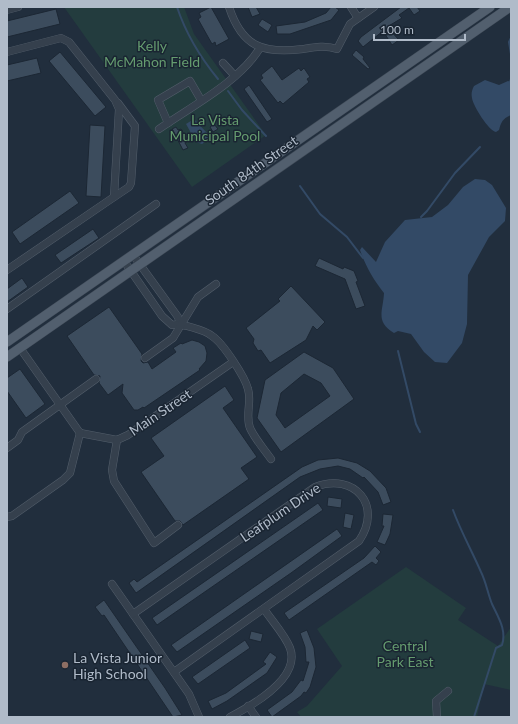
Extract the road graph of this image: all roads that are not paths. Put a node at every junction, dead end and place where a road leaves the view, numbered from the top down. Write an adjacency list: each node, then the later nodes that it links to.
1 (18, 7): 7 (street)
2 (229, 7): 9 (street)
3 (351, 7): 8 (street)
4 (374, 7): 8 (street)
5 (490, 7): 19 (main road, South 84th Street)
6 (510, 7): 21 (main road, South 84th Street)
7 (7, 10)
8 (358, 18): 9 (street)
9 (260, 48): 12 (street)
10 (7, 52): 13 (street)
11 (223, 63): 12 (street)
12 (235, 76): 14 (street)
13 (115, 100): 17 (street); 17 (street)
14 (201, 100): 15 (street); 15 (street)
15 (168, 123): 16 (street)
16 (159, 129)
17 (114, 197): 22 (street)
18 (156, 204): 25 (street)
19 (133, 255): 20 (main road, South 84th Street); 21 (street)
20 (124, 262): 23 (street); 27 (main road, South 84th Street)
21 (140, 264): 23 (main road, South 84th Street); 26 (street)
22 (7, 270)
23 (131, 271): 26 (street); 28 (main road, South 84th Street)
24 (216, 284): 26 (street)
25 (7, 310)
26 (181, 324): 30 (street); 31 (street)
27 (7, 342)
28 (20, 348): 29 (main road, South 84th Street); 33 (street)
29 (7, 357)
30 (145, 358)
31 (233, 362): 35 (street, Main Street); 37 (street)
32 (96, 379): 33 (street)
33 (60, 405): 34 (street); 36 (street)
34 (80, 433): 35 (street, Main Street); 38 (street)
35 (117, 440): 39 (street)
36 (7, 448)
37 (271, 459)
38 (7, 517)
39 (178, 525)
40 (112, 584): 42 (street)
41 (264, 609): 42 (street, Leafplum Drive); 43 (street, Leafplum Drive); 45 (street)
42 (133, 614): 43 (street)
43 (174, 672): 46 (street)
44 (448, 691): 49 (street)
45 (248, 706): 47 (street); 48 (street)
46 (199, 717)
47 (230, 717)
48 (256, 717)
49 (437, 717)

